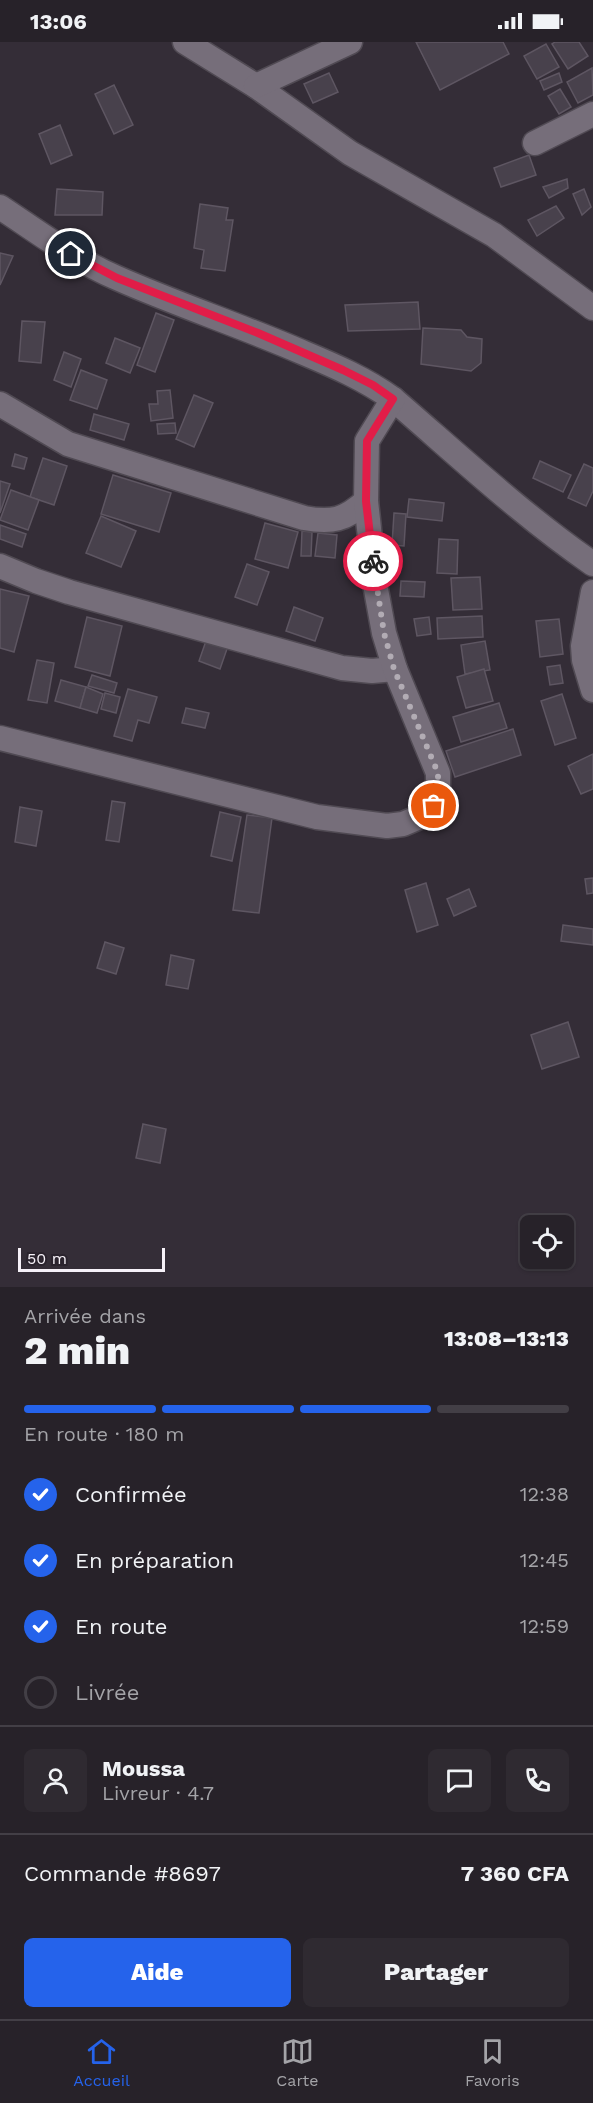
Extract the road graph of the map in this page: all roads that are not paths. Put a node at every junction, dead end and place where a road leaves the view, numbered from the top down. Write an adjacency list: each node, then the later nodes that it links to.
1 (185, 42): 3 (street)
2 (350, 42): 3 (street)
3 (256, 86): 7 (street)
4 (593, 114): 5 (street)
5 (534, 143)
6 (0, 207): 8 (street)
7 (593, 308)
8 (393, 399): 10 (street); 11 (street)
9 (0, 404): 10 (street)
10 (366, 501): 14 (street)
11 (593, 564)
12 (0, 566): 14 (street)
13 (593, 592): 15 (street)
14 (394, 669): 16 (street)
15 (593, 690)
16 (0, 738)

